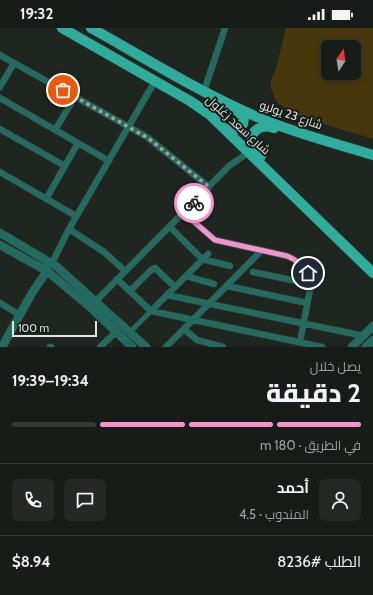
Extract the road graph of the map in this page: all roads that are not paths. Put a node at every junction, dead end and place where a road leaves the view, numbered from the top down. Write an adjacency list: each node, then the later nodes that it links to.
1 (62, 28): 6 (main road, شارع سعد زغلول)
2 (91, 28): 8 (main road, شارع سعد زغلول)
3 (225, 28): 8 (street)
4 (0, 55): 5 (street)
5 (14, 63): 7 (street); 9 (street)
6 (155, 81): 12 (street); 13 (main road, شارع سعد زغلول)
7 (0, 87)
8 (204, 91): 11 (main road, شارع 23 يوليو)
9 (75, 97): 12 (street); 14 (street)
10 (0, 98): 14 (street)
11 (227, 103): 13 (main road); 15 (main road, شارع 23 يوليو)
12 (128, 127): 20 (street); 24 (street)
13 (226, 129): 18 (main road, شارع سعد زغلول)
14 (55, 130): 17 (street)
15 (292, 130): 19 (main road, شارع 23 يوليو); 22 (main road)
16 (1, 132): 21 (street)
17 (78, 143): 20 (street); 21 (street)
18 (249, 152): 22 (main road, شارع سعد زغلول); 24 (street)
19 (373, 155)
20 (109, 161): 27 (street)
21 (65, 166): 25 (street)
22 (269, 171): 37 (main road, شارع سعد زغلول)
23 (0, 172): 25 (street)
24 (209, 187): 26 (street)
25 (46, 199): 27 (street)
26 (184, 213): 28 (street); 32 (street)
27 (76, 216): 29 (street)
28 (170, 227): 34 (street); 39 (street)
29 (69, 229): 35 (street); 39 (street)
30 (0, 234): 35 (street)
31 (0, 245): 38 (street)
32 (262, 250): 44 (street); 45 (street)
33 (208, 254): 34 (street)
34 (202, 259): 36 (street); 41 (street)
35 (52, 263): 38 (street); 52 (street)
36 (230, 266)
37 (372, 268)
38 (47, 271): 52 (street); 54 (street)
39 (125, 272): 42 (street)
40 (253, 272): 44 (street)
41 (186, 276): 43 (street); 46 (street)
42 (117, 279): 47 (street); 52 (street)
43 (214, 284)
44 (311, 284): 50 (street)
45 (227, 286): 49 (street); 50 (street)
46 (175, 287): 47 (street); 48 (street)
47 (130, 291): 53 (street)
48 (167, 295): 49 (street); 53 (street)
49 (209, 303): 55 (street); 56 (street)
50 (307, 303): 56 (street)
51 (0, 304): 54 (street)
52 (93, 304): 59 (street); 60 (street)
53 (151, 311): 55 (street); 60 (street)
54 (20, 315): 66 (street)
55 (193, 320): 58 (street); 63 (street)
56 (303, 323): 61 (street); 63 (street)
57 (373, 326): 61 (street)
58 (184, 329): 64 (street); 70 (street)
59 (116, 332): 67 (street); 68 (street)
60 (130, 332): 69 (street)
61 (364, 336): 73 (street)
62 (373, 340): 74 (street)
63 (300, 342): 72 (street)
64 (198, 344): 65 (street)
65 (213, 346): 71 (street)
66 (2, 347)
67 (100, 347)
68 (132, 347)
69 (146, 347)
70 (166, 347)
71 (223, 347)
72 (322, 347)
73 (352, 347)
74 (366, 347)

